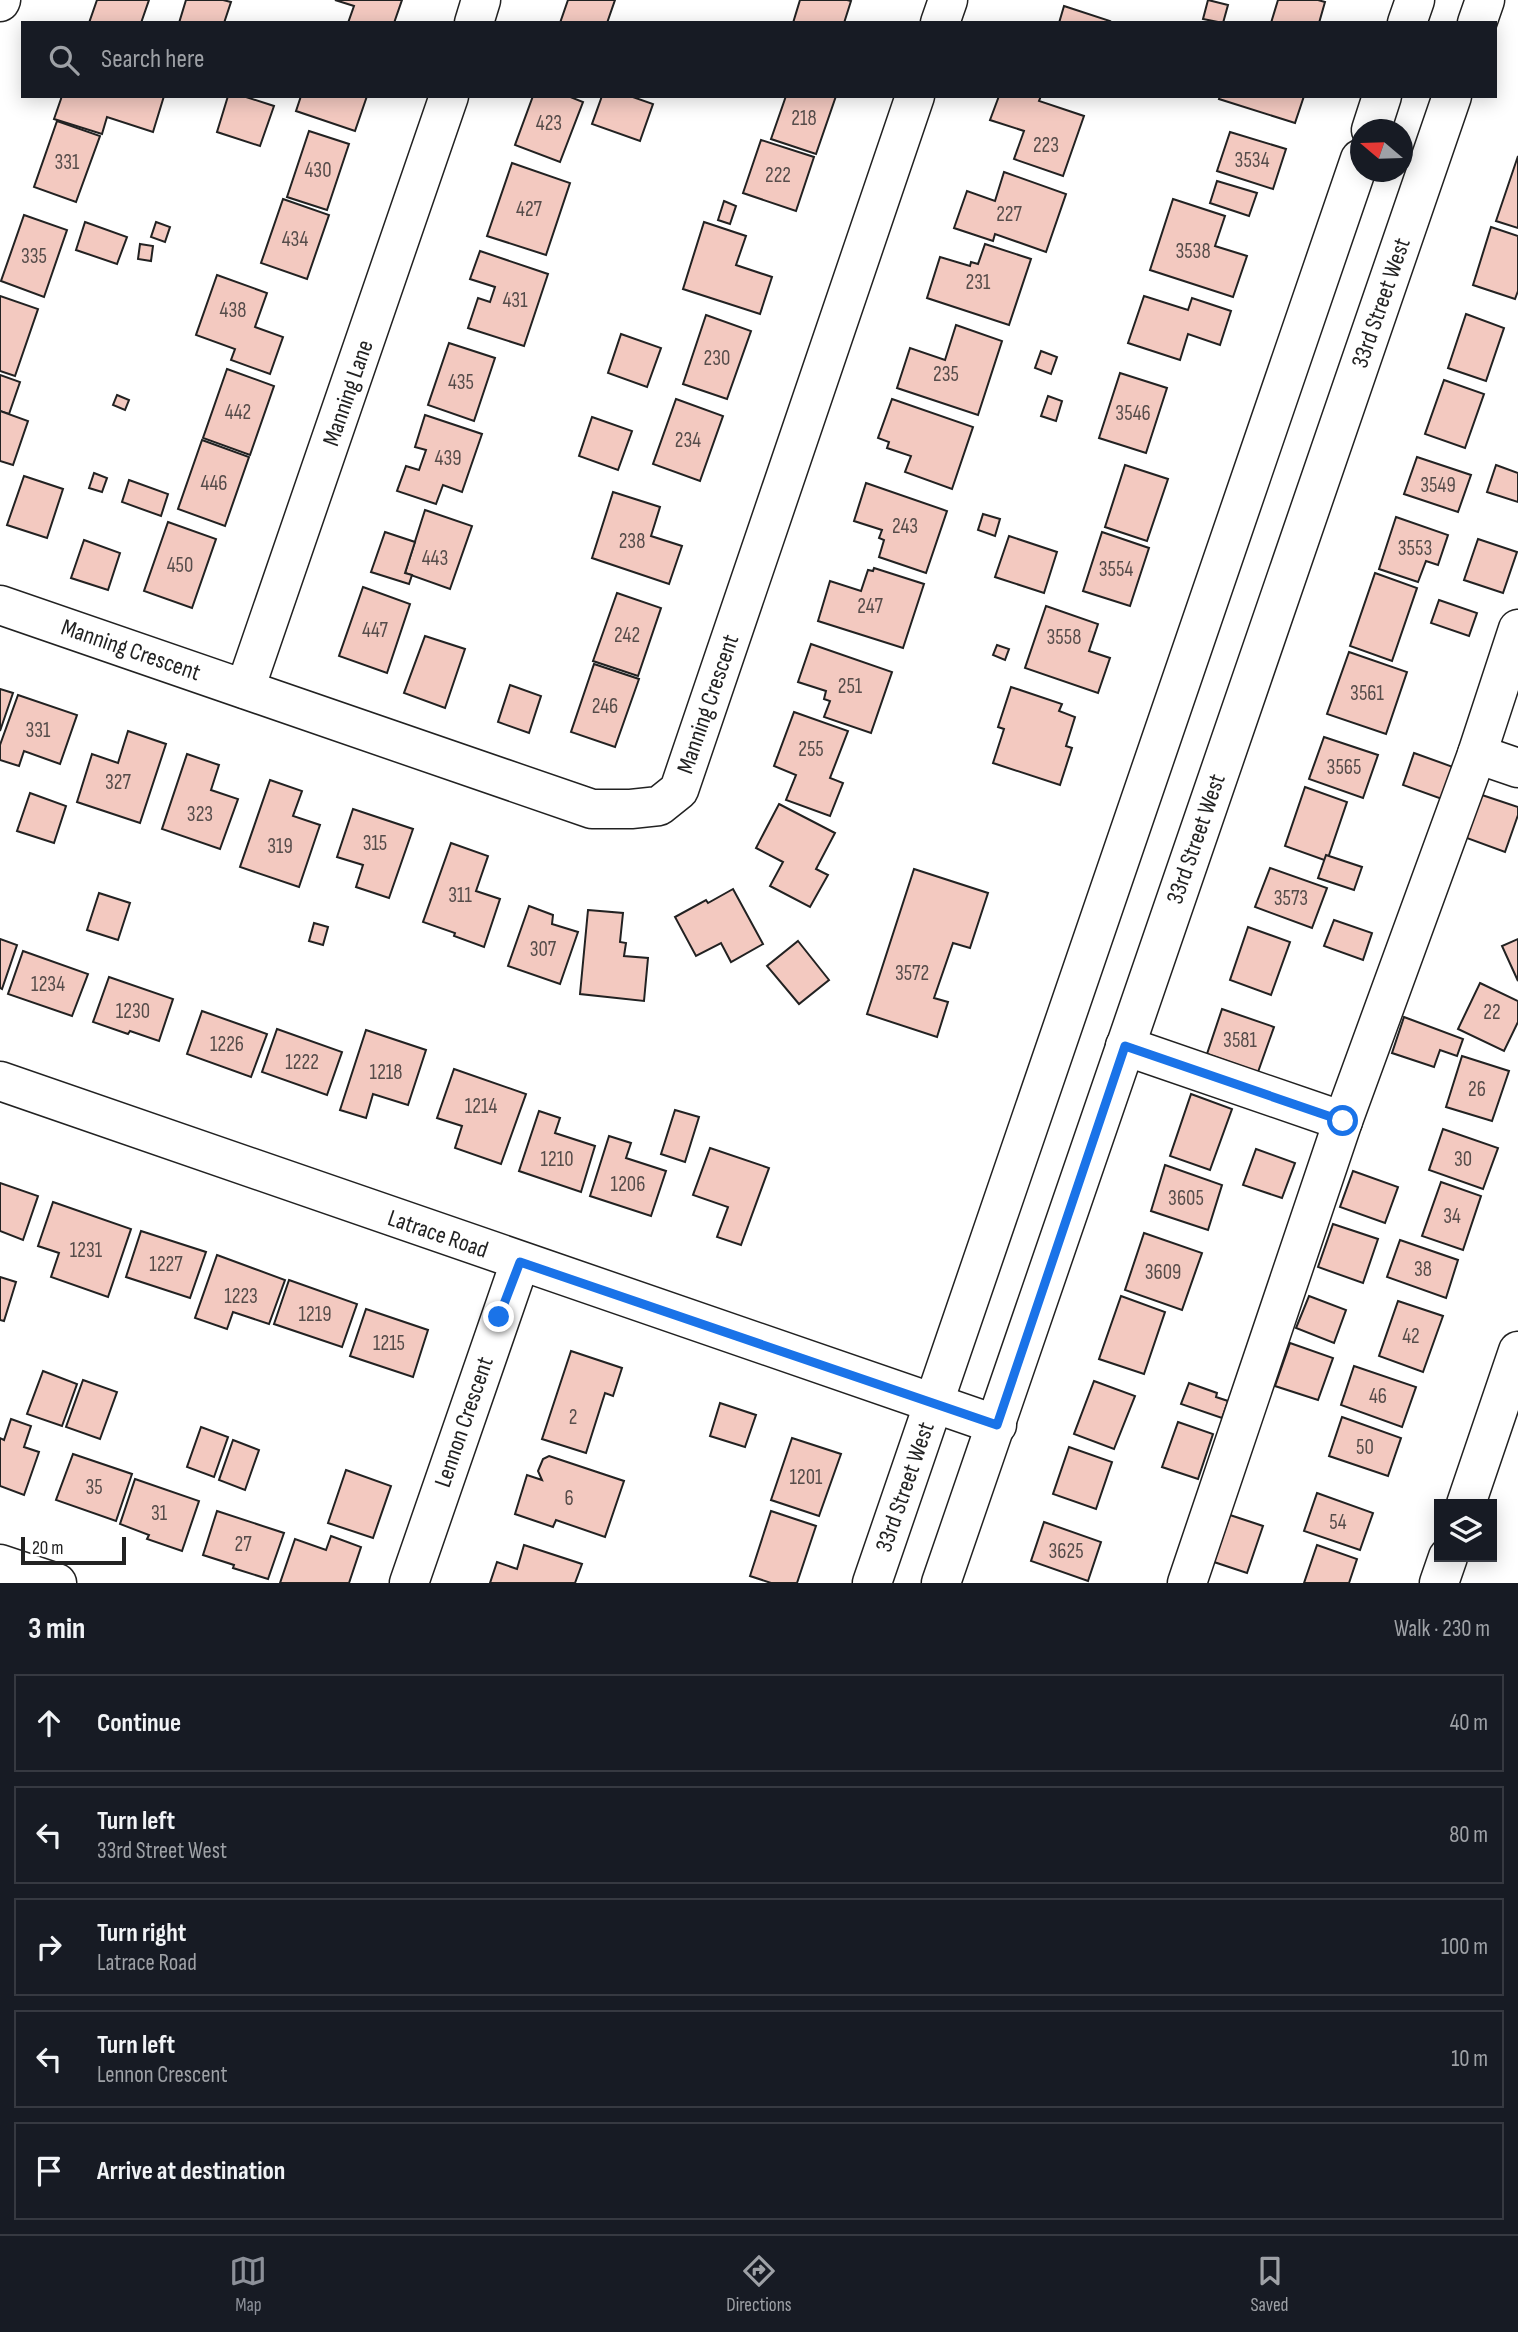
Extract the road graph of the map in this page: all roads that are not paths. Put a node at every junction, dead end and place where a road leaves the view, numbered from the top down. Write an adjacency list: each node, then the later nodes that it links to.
1 (481, 0): 5 (street)
2 (947, 0): 6 (street)
3 (1415, 0): 7 (street)
4 (1485, 0): 8 (street)
5 (475, 21)
6 (941, 21)
7 (1408, 21)
8 (1478, 21)
9 (448, 98): 17 (street, Manning Lane)
10 (914, 98): 17 (street, Manning Crescent)
11 (1381, 98): 13 (street)
12 (1451, 98): 20 (street, 33rd Street West)
13 (1374, 119)
14 (1352, 182): 25 (street, 33rd Street West)
15 (0, 605): 17 (street, Manning Crescent)
16 (1518, 629): 18 (street)
17 (245, 689)
18 (1477, 754): 19 (street); 22 (street)
19 (1518, 768)
20 (1125, 1046): 22 (street); 26 (street, 33rd Street West)
21 (0, 1081): 23 (street, Latrace Road)
22 (1343, 1121): 34 (street)
23 (520, 1262): 25 (street, Latrace Road); 31 (street, Lennon Crescent)
24 (1518, 1351): 27 (street)
25 (933, 1403): 26 (street, Latrace Road); 32 (street, 33rd Street West)
26 (997, 1425): 33 (street, 33rd Street West)
27 (1468, 1499)
28 (1446, 1562): 35 (street)
29 (0, 1564): 30 (street)
30 (57, 1583)
31 (409, 1583)
32 (872, 1583)
33 (941, 1583)
34 (1187, 1583)
35 (1438, 1583)

